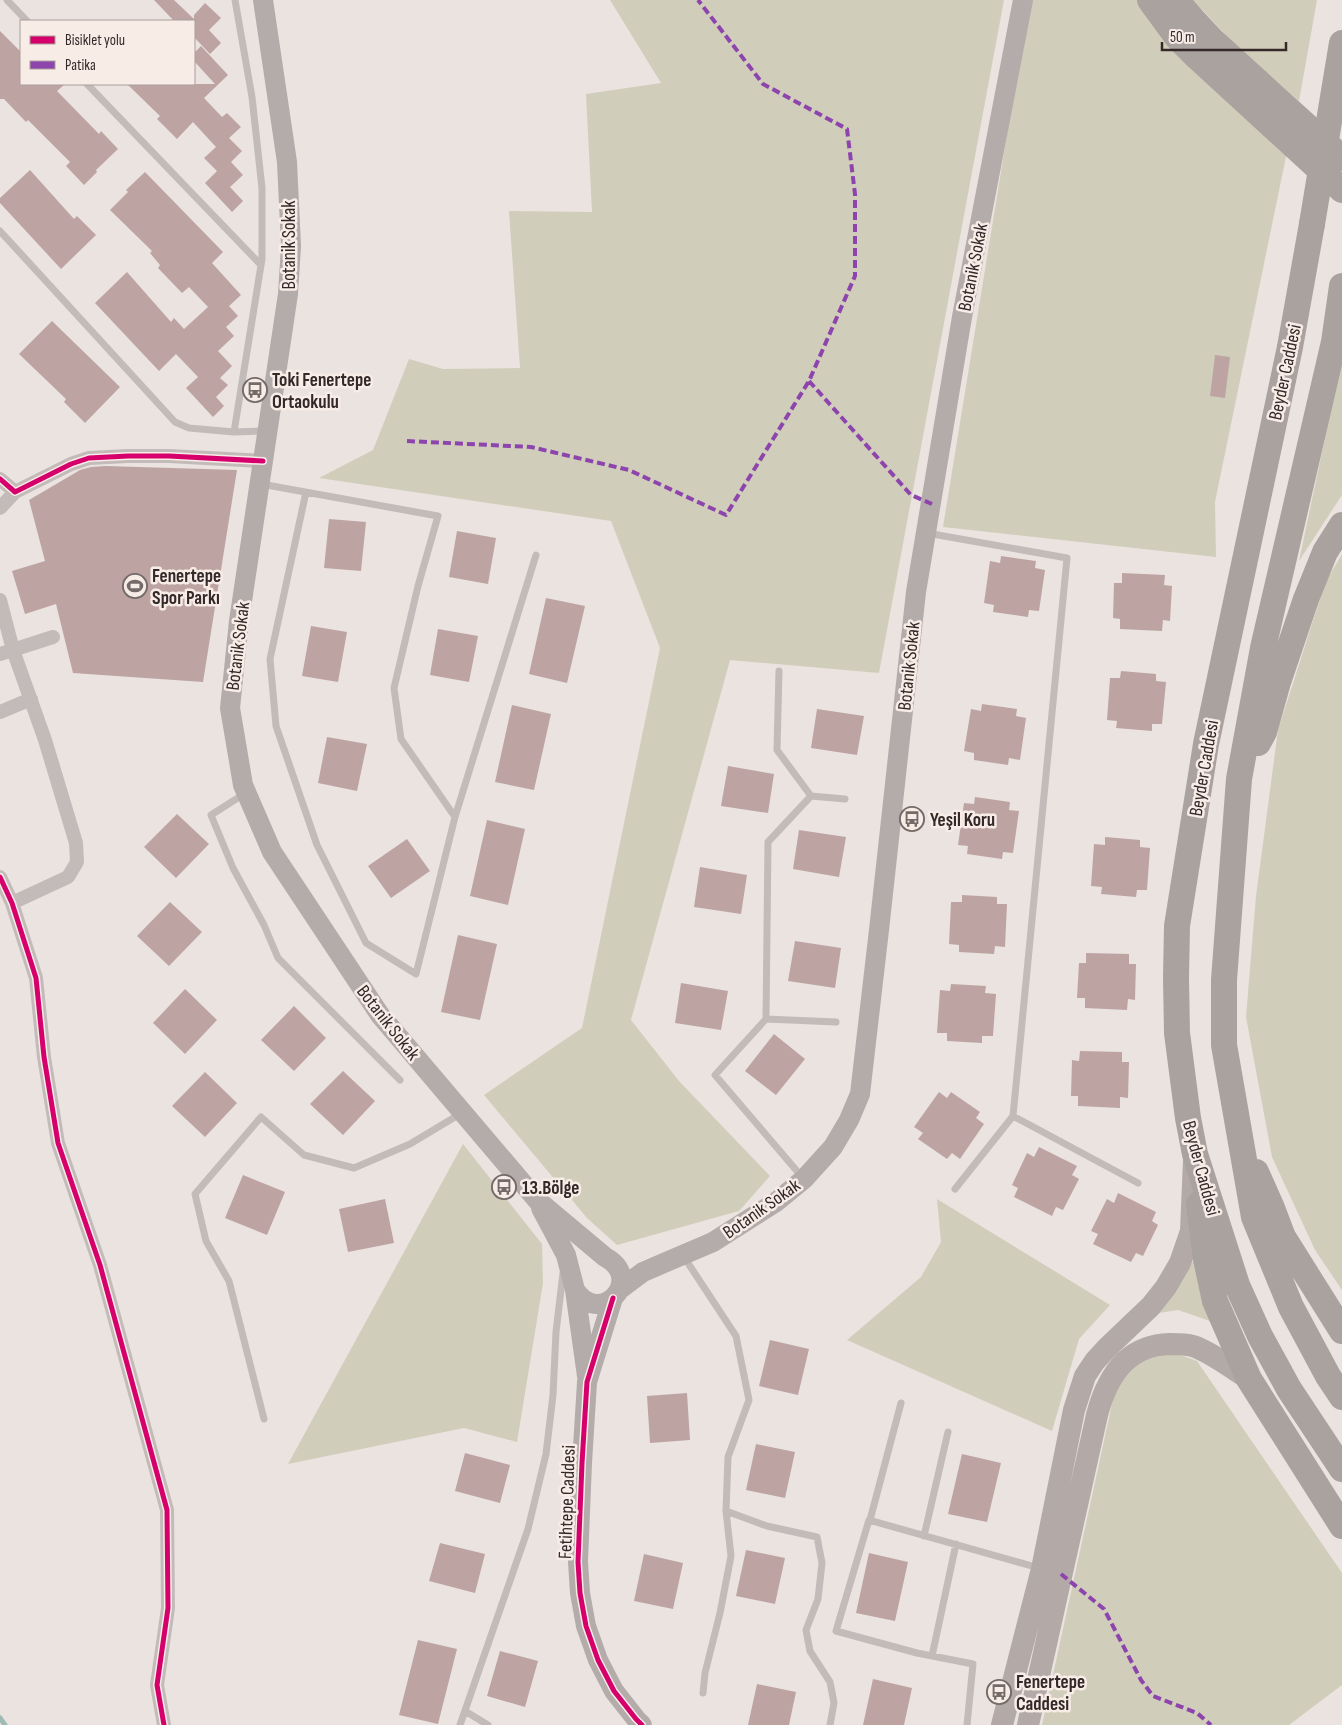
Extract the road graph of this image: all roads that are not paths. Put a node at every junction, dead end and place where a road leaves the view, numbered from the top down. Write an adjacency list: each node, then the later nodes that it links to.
1 (7, 0): 7 (lane)
2 (236, 0): 13 (lane)
3 (264, 0): 15 (main road, Botanik Sokak)
4 (1024, 0): 24 (main road, Botanik Sokak)
5 (1150, 0): 11 (highway)
6 (1176, 0): 10 (highway)
7 (26, 20)
8 (1342, 43): 45 (highway, Beyder Caddesi, bridge)
9 (88, 85): 13 (lane)
10 (1342, 158)
11 (1342, 190)
12 (0, 231): 16 (lane)
13 (261, 265): 16 (lane)
14 (1342, 286): 32 (highway, Beyder Caddesi)
15 (268, 431): 16 (lane); 17 (main road, Botanik Sokak)
16 (234, 432)
17 (263, 462): 19 (main road, Botanik Sokak); 20 (street)
18 (0, 479): 20 (street)
19 (260, 484): 21 (lane); 33 (main road, Botanik Sokak)
20 (15, 492): 22 (street)
21 (306, 492): 36 (lane); 36 (lane)
22 (0, 508)
23 (1342, 525): 32 (highway)
24 (927, 532): 43 (lane); 46 (main road, Botanik Sokak)
25 (536, 555): 36 (lane)
26 (0, 600): 28 (street)
27 (53, 637): 28 (street)
28 (7, 652): 30 (street)
29 (779, 671): 34 (lane)
30 (31, 699): 31 (street); 38 (street)
31 (0, 712)
32 (1239, 779): 44 (highway, Beyder Caddesi)
33 (246, 792): 41 (lane); 42 (main road, Botanik Sokak)
34 (811, 796): 35 (lane); 39 (lane)
35 (846, 799)
36 (456, 817)
37 (0, 877): 38 (street)
38 (12, 903): 72 (street)
39 (766, 1019): 40 (lane); 46 (lane)
40 (836, 1022)
41 (400, 1080)
42 (463, 1113): 49 (main road, Botanik Sokak); 60 (lane)
43 (1013, 1116): 47 (lane); 48 (lane)
44 (1242, 1141): 55 (highway); 58 (highway, Beyder Caddesi)
45 (1195, 1154): 56 (highway); 62 (highway, Beyder Caddesi); 68 (main road)
46 (804, 1179): 50 (main road, Botanik Sokak)
47 (1138, 1183)
48 (955, 1189)
49 (537, 1200): 51 (main road); 52 (main road)
50 (683, 1254): 52 (main road, Botanik Sokak); 54 (main road, Botanik Sokak); 63 (lane)
51 (566, 1255): 53 (main road); 71 (lane)
52 (608, 1259): 53 (main road); 54 (main road)
53 (574, 1287): 54 (main road); 57 (main road)
54 (616, 1294): 57 (main road, Fetihtepe Caddesi)
55 (1342, 1331)
56 (1249, 1379): 65 (highway); 68 (main road)
57 (587, 1382): 75 (main road, Fetihtepe Caddesi)
58 (1342, 1397)
59 (900, 1403): 64 (lane)
60 (264, 1419)
61 (948, 1432): 66 (lane)
62 (1342, 1469)
63 (726, 1511): 70 (lane); 76 (lane)
64 (870, 1520): 66 (lane); 69 (lane)
65 (1342, 1526)
66 (924, 1536): 67 (lane)
67 (956, 1544): 68 (lane); 69 (lane)
68 (1052, 1571): 78 (main road); 79 (main road)
69 (932, 1656): 77 (lane)
70 (703, 1693)
71 (465, 1711): 73 (lane); 74 (lane)
72 (164, 1725)
73 (460, 1725)
74 (488, 1725)
75 (642, 1725)
76 (830, 1725)
77 (967, 1725)
78 (1002, 1725)
79 (1028, 1725)

